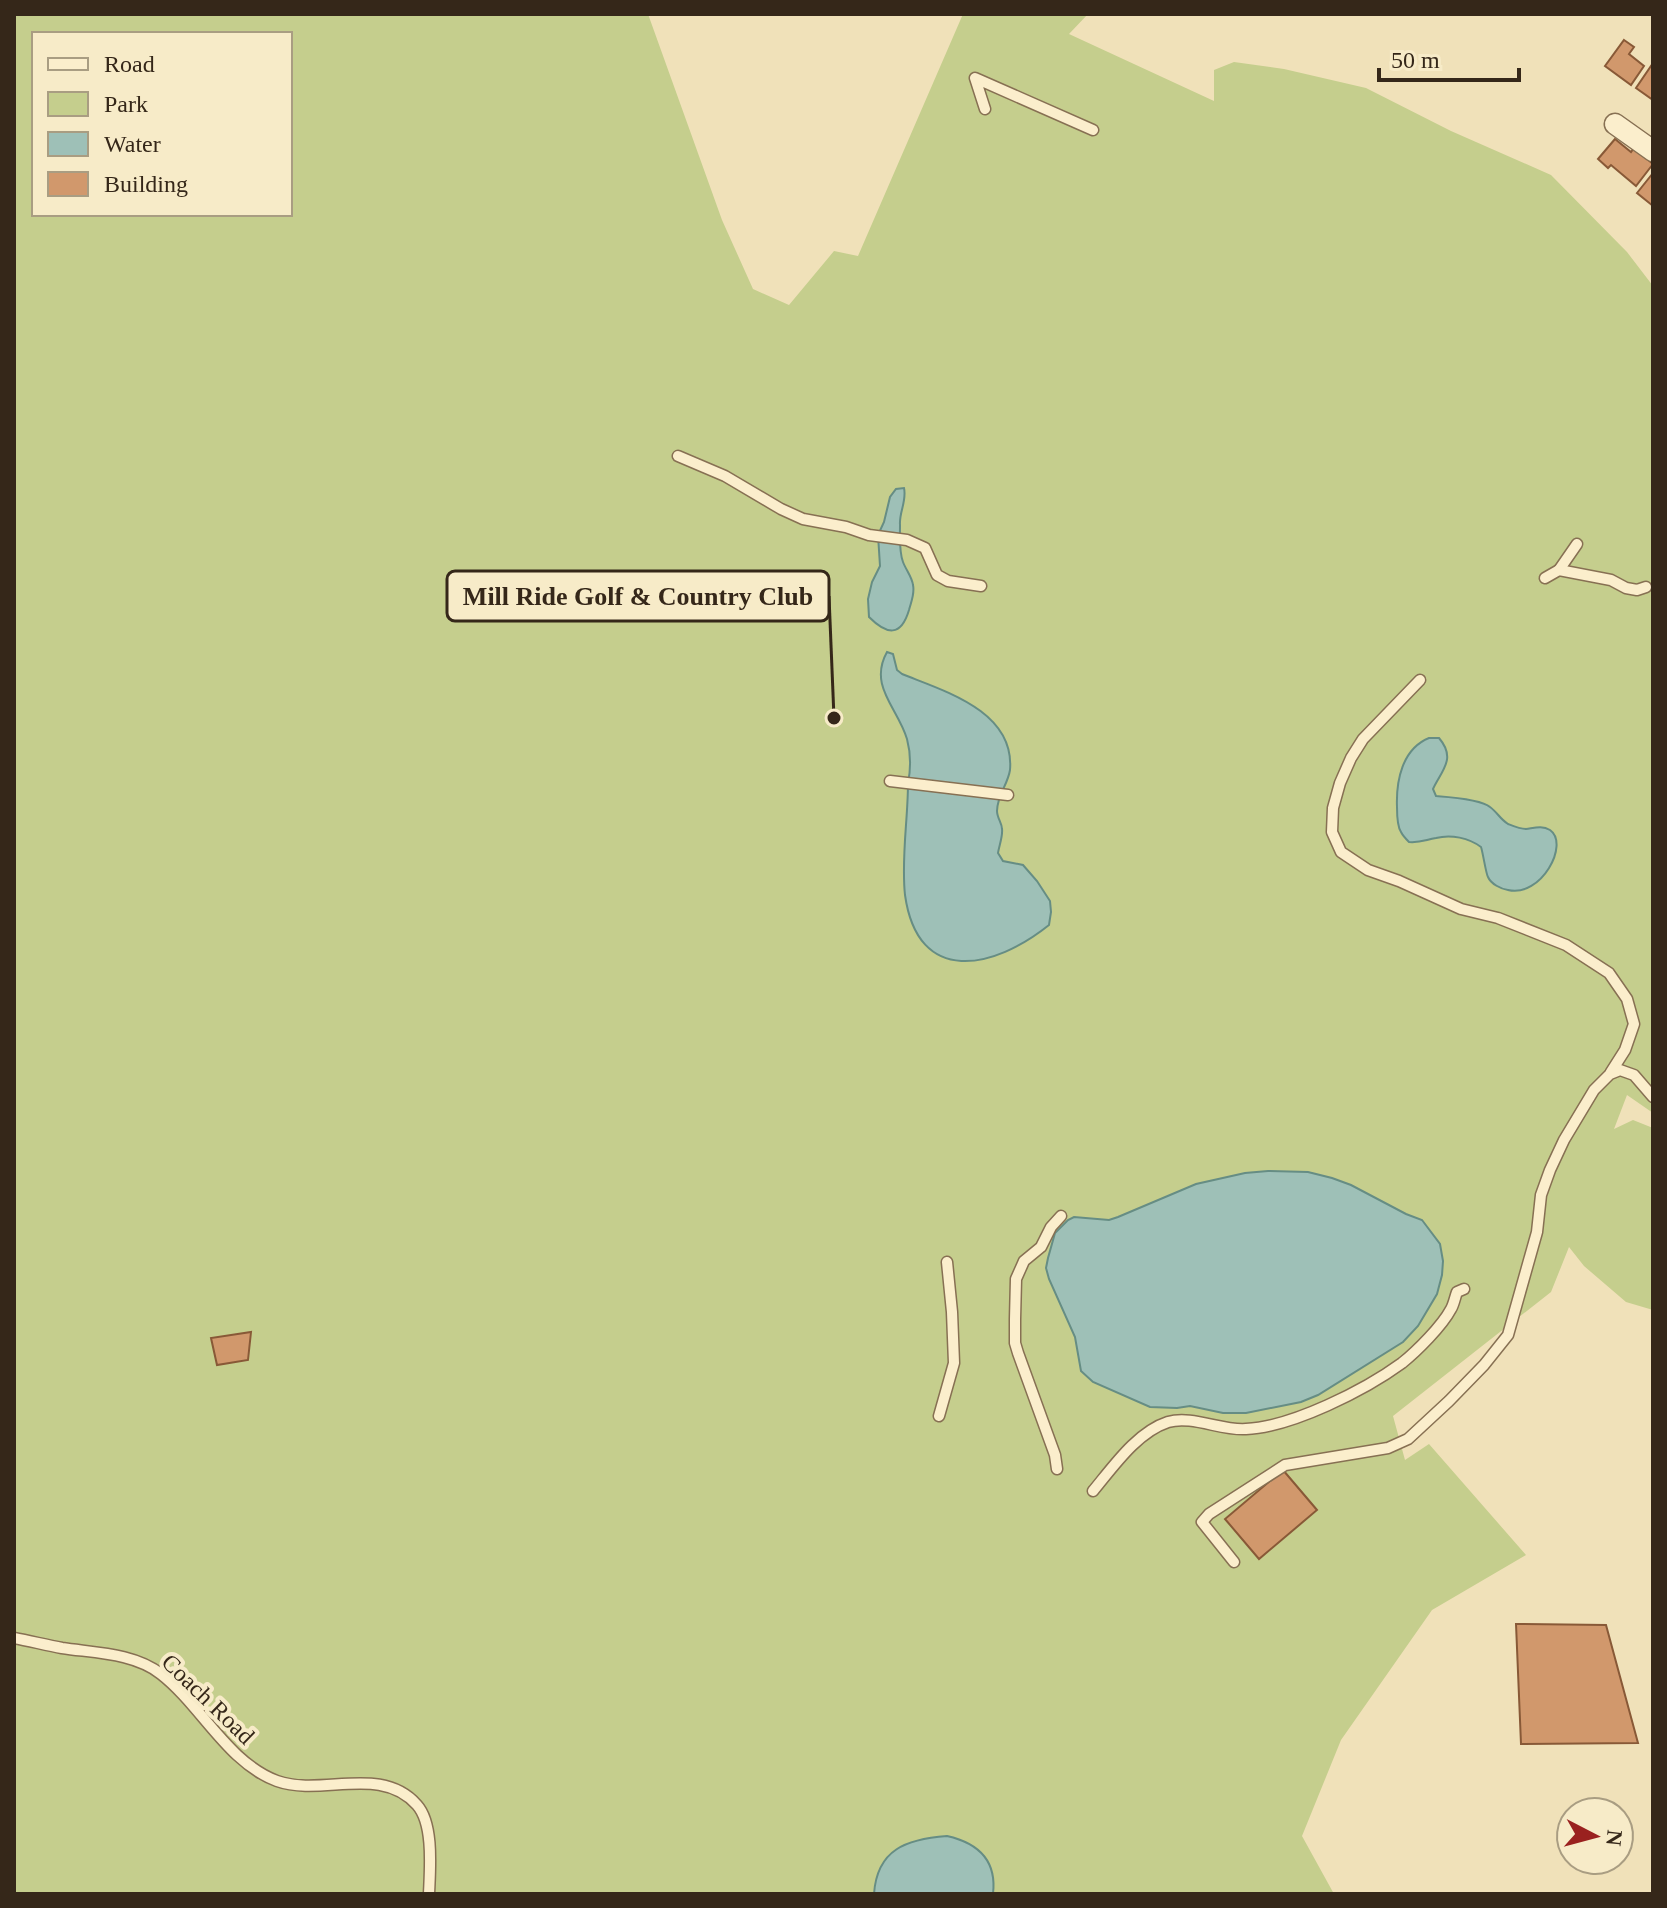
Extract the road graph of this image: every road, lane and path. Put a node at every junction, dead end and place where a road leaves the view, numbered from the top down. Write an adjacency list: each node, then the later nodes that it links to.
1 (985, 109): 3 (lane)
2 (1615, 124): 4 (street)
3 (1093, 130)
4 (1652, 147)
5 (678, 456): 9 (lane)
6 (1577, 544): 7 (lane)
7 (1559, 570): 8 (lane); 10 (lane)
8 (1545, 578)
9 (981, 586)
10 (1646, 587)
11 (1420, 680): 14 (lane)
12 (890, 781): 13 (lane)
13 (1008, 795)
14 (1610, 1074): 15 (lane); 22 (lane)
15 (1653, 1097)
16 (1061, 1216): 20 (lane)
17 (947, 1262): 19 (lane)
18 (1464, 1289): 21 (lane)
19 (939, 1416)
20 (1057, 1469)
21 (1093, 1491)
22 (1234, 1562)
23 (14, 1638): 24 (lane, Coach Road)
24 (429, 1894)

